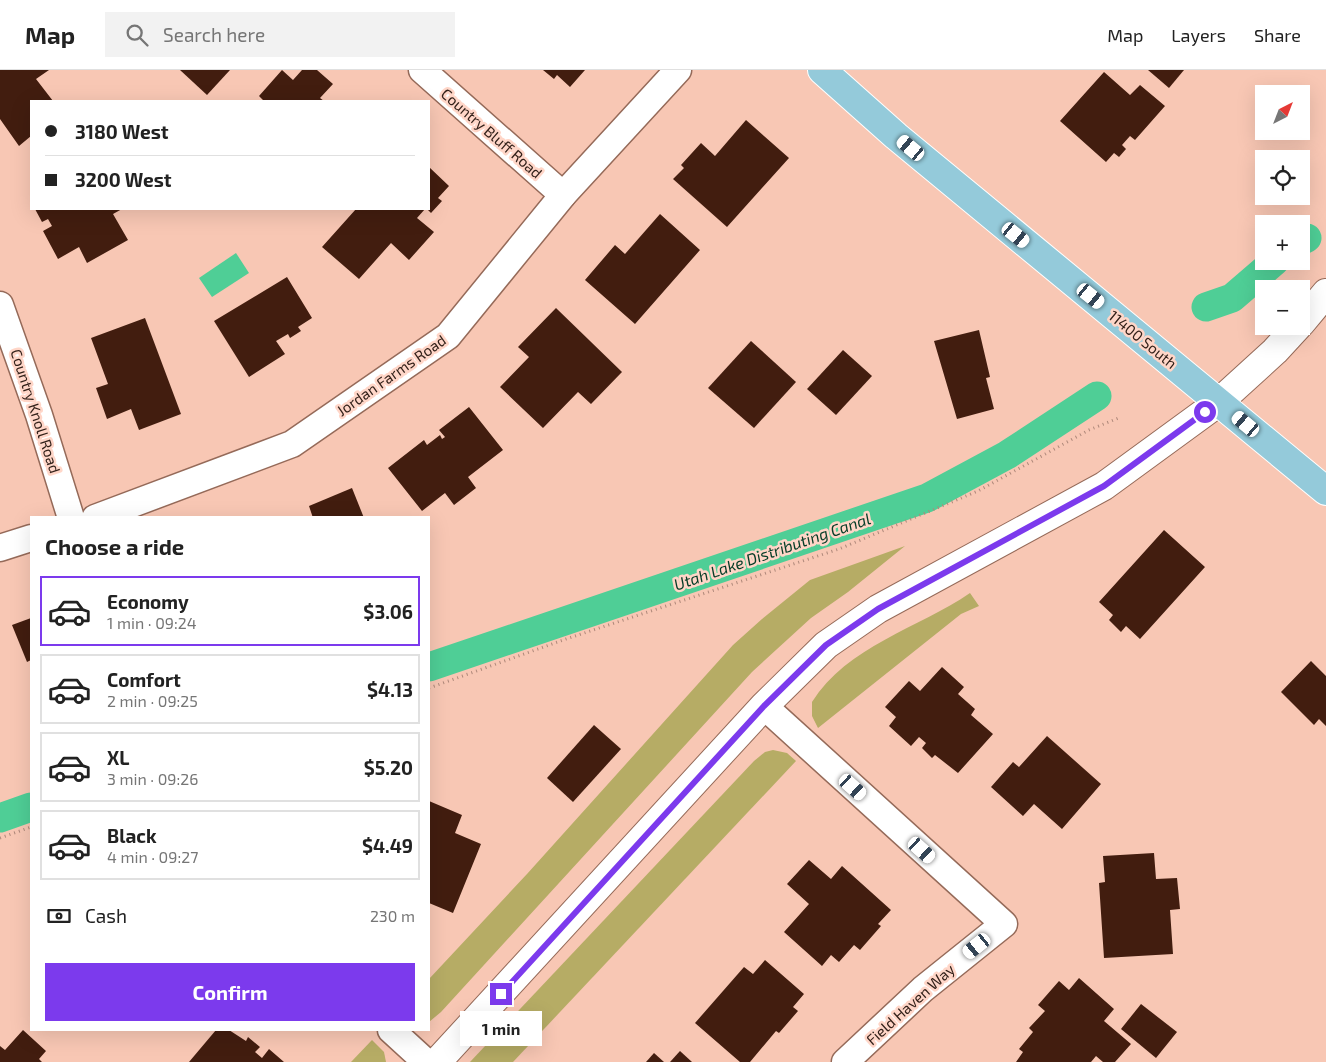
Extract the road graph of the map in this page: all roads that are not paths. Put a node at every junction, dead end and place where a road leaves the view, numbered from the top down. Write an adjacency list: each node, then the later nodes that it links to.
1 (422, 70): 4 (street, Country Bluff Road)
2 (678, 70): 4 (street, Jordan Farms Road)
3 (822, 70): 9 (main road, 11400 South)
4 (564, 195): 12 (street, Jordan Farms Road)
5 (1326, 293): 7 (street)
6 (0, 305): 11 (street, Country Knoll Road)
7 (1310, 312)
8 (1290, 335): 9 (street)
9 (1219, 402): 10 (main road, 11400 South); 15 (street)
10 (1326, 491)
11 (69, 516)
12 (100, 516)
13 (30, 538): 14 (street)
14 (0, 548)
15 (764, 706): 18 (street); 19 (street, Field Haven Way)
16 (392, 1031): 17 (street)
17 (426, 1062)
18 (437, 1062)
19 (845, 1062)

